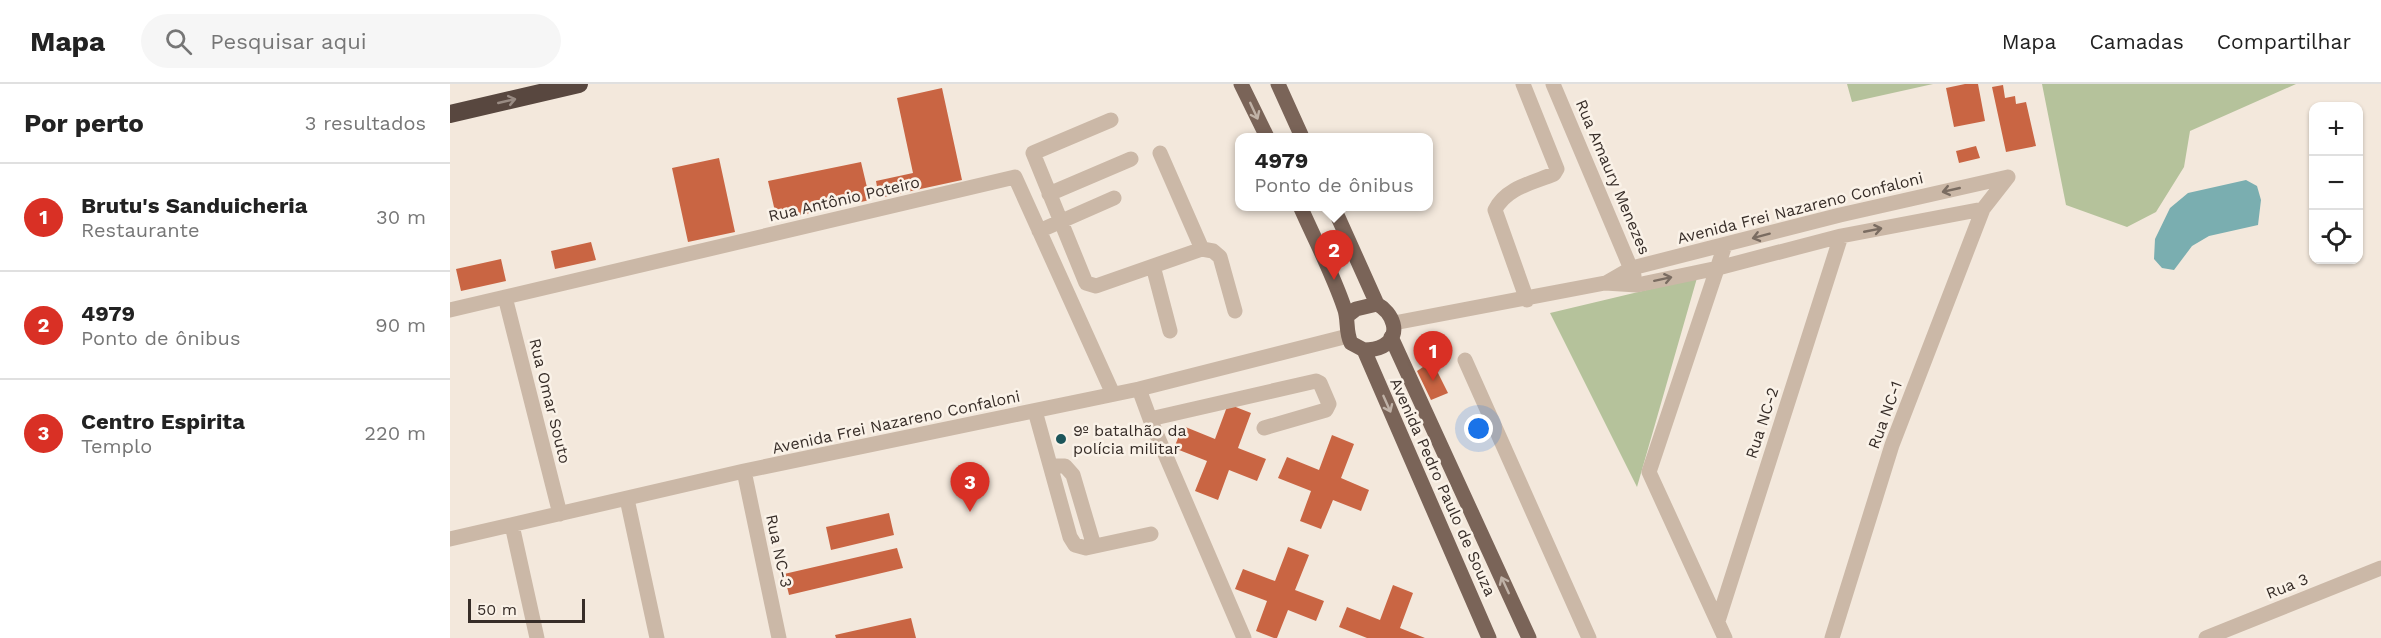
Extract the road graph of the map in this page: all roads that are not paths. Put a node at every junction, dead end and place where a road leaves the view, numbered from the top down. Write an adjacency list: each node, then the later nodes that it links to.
1 (579, 84): 6 (highway, one-way to 1)
2 (1242, 84): 8 (main road, one-way to 8)
3 (1278, 84): 9 (main road)
4 (1523, 84): 29 (street)
5 (1553, 84): 24 (street, Rua Amaury Menezes)
6 (450, 114)
7 (1111, 120): 13 (street)
8 (1265, 133)
9 (1300, 133)
10 (1161, 153): 22 (street)
11 (1131, 159): 13 (street)
12 (2008, 177): 15 (street, Rua NC-1); 21 (street, Avenida Frei Nazareno Confaloni, one-way to 21)
13 (1049, 194): 18 (street)
14 (1114, 198): 18 (street)
15 (1983, 208): 20 (street, Avenida Frei Nazareno Confaloni, one-way to 15); 60 (street, Rua NC-1)
16 (1302, 211): 33 (main road)
17 (1335, 211): 30 (main road)
18 (1061, 221): 19 (street); 23 (street)
19 (1038, 231): 28 (street, Rua Antônio Poteiro); 40 (street, Rua Antônio Poteiro)
20 (1841, 236): 25 (street, Avenida Frei Nazareno Confaloni); 51 (street, Rua NC-2)
21 (1725, 246): 24 (street, Avenida Frei Nazareno Confaloni); 25 (street)
22 (1202, 249): 23 (street); 32 (street)
23 (1153, 266): 35 (street)
24 (1632, 268): 26 (street, Avenida Frei Nazareno Confaloni); 27 (street, Rua Amaury Menezes)
25 (1718, 268): 27 (street, Avenida Frei Nazareno Confaloni, one-way to 25); 51 (street)
26 (1605, 283): 27 (street, Avenida Frei Nazareno Confaloni); 29 (street, Avenida Frei Nazareno Confaloni)
27 (1637, 285)
28 (505, 297): 31 (street, Rua Antônio Poteiro); 46 (street, Rua Omar Souto)
29 (1527, 300): 34 (street, Avenida Frei Nazareno Confaloni)
30 (1377, 304): 33 (main road); 34 (main road)
31 (450, 309)
32 (1234, 311)
33 (1347, 316): 36 (main road)
34 (1393, 330): 37 (main road); 57 (main road, Avenida Pedro Paulo de Souza, one-way to 34)
35 (1170, 331)
36 (1348, 336): 37 (main road); 39 (street, Avenida Frei Nazareno Confaloni)
37 (1364, 350): 56 (main road, Avenida Pedro Paulo de Souza, one-way to 56)
38 (1465, 360): 58 (street)
39 (1139, 389): 40 (street, Avenida Frei Nazareno Confaloni); 42 (street)
40 (1113, 394): 41 (street, Avenida Frei Nazareno Confaloni)
41 (1035, 411): 44 (street, Avenida Frei Nazareno Confaloni); 48 (street)
42 (1150, 419): 43 (street); 55 (street)
43 (1264, 428)
44 (744, 471): 45 (street, Avenida Frei Nazareno Confaloni); 54 (street, Rua NC-3)
45 (627, 500): 46 (street, Avenida Frei Nazareno Confaloni); 53 (street)
46 (560, 514): 47 (street, Avenida Frei Nazareno Confaloni)
47 (512, 525): 49 (street, Avenida Frei Nazareno Confaloni); 52 (street)
48 (1151, 534)
49 (450, 539)
50 (2381, 568): 61 (street, Rua 3)
51 (1718, 621): 59 (street)
52 (537, 638)
53 (657, 638)
54 (779, 638)
55 (1244, 638)
56 (1490, 638)
57 (1529, 638)
58 (1589, 638)
59 (1725, 638)
60 (1832, 638)
61 (2206, 638)

